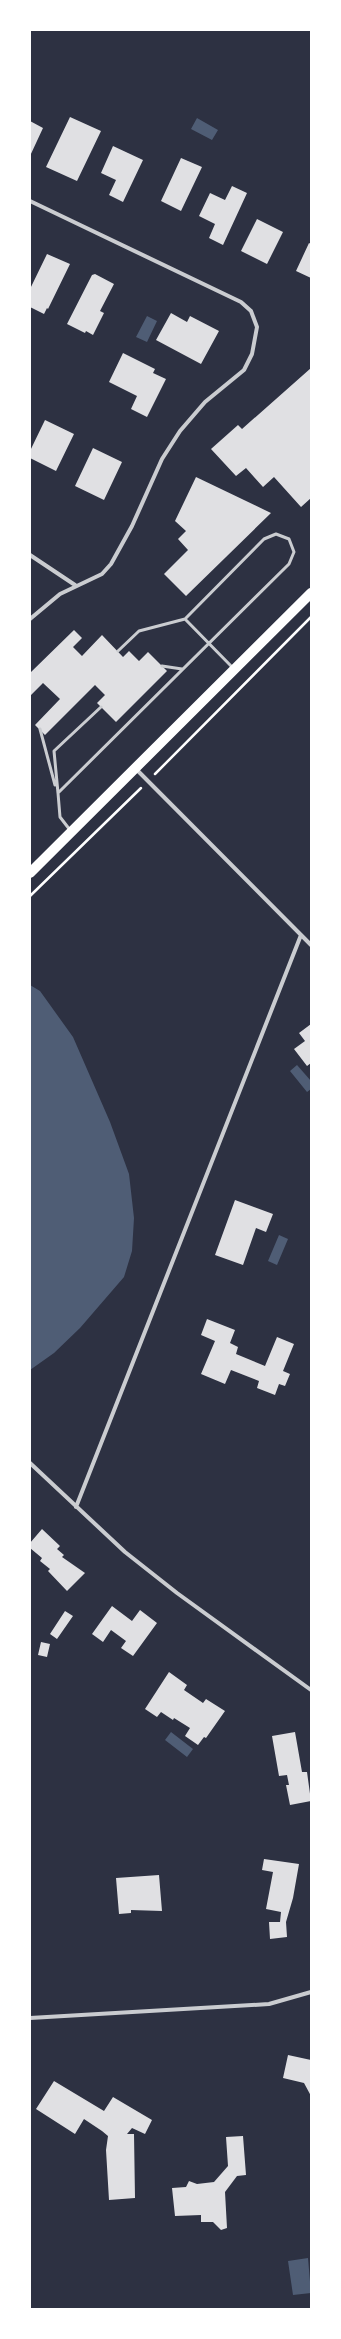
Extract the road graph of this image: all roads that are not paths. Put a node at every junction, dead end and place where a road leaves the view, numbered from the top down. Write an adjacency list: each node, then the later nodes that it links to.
1 (30, 201): 3 (street)
2 (30, 555): 3 (street)
3 (75, 585): 5 (street)
4 (311, 593): 11 (main road)
5 (30, 619)
6 (184, 619): 7 (lane); 7 (lane); 8 (lane)
7 (209, 644): 10 (lane); 11 (lane)
8 (118, 651)
9 (162, 666): 10 (lane)
10 (182, 668): 15 (lane)
11 (234, 670): 14 (main road)
12 (101, 707): 15 (lane)
13 (40, 730): 15 (lane)
14 (135, 768): 16 (main road); 18 (street)
15 (58, 792): 16 (lane)
16 (71, 832): 17 (main road)
17 (30, 873)
18 (301, 935): 19 (street); 21 (street)
19 (311, 945)
20 (30, 1463): 21 (street)
21 (76, 1507): 22 (street)
22 (311, 1690)
23 (311, 1992): 24 (street)
24 (30, 2018)

